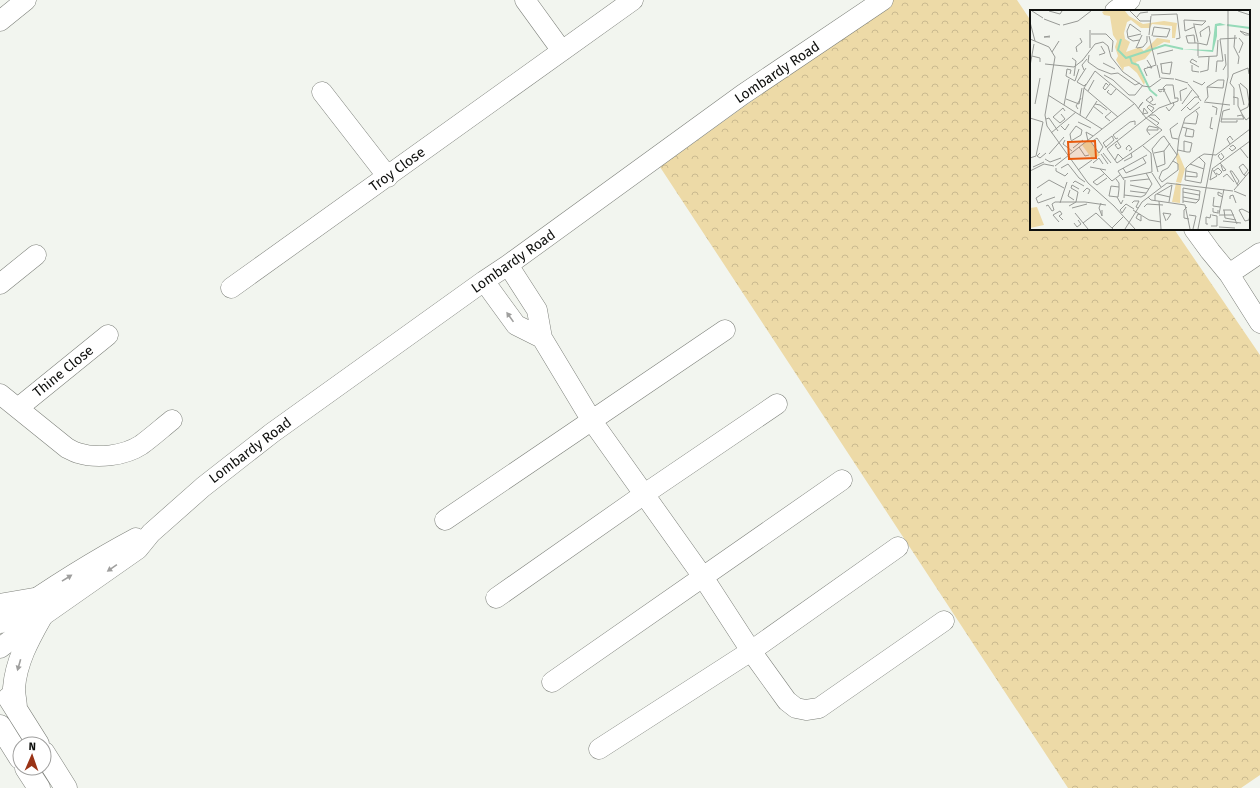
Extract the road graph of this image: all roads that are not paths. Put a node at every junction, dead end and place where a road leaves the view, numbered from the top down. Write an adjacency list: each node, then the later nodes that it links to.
1 (26, 0): 7 (street)
2 (525, 0): 8 (street)
3 (632, 0): 8 (street, Troy Close)
4 (883, 0): 14 (street, Lombardy Road)
5 (1130, 0): 6 (street)
6 (1116, 10)
7 (0, 21)
8 (562, 51): 10 (street, Troy Close)
9 (322, 92): 10 (street)
10 (388, 177): 18 (street, Troy Close)
11 (1195, 230): 15 (street)
12 (1260, 253): 15 (street)
13 (36, 255): 17 (street)
14 (508, 265): 16 (street, Lombardy Road); 22 (street)
15 (1229, 274): 19 (street)
16 (484, 280): 22 (street, one-way to 16); 35 (street, Lombardy Road)
17 (0, 284)
18 (231, 288)
19 (1260, 323)
20 (725, 330): 27 (street)
21 (108, 335): 25 (street, Thine Close)
22 (542, 338): 27 (street)
23 (0, 394): 25 (street)
24 (777, 404): 29 (street)
25 (18, 408): 26 (street)
26 (172, 420)
27 (592, 421): 29 (street); 30 (street)
28 (842, 480): 32 (street)
29 (643, 495): 32 (street); 33 (street)
30 (444, 520)
31 (898, 547): 39 (street)
32 (703, 577): 39 (street); 40 (street)
33 (496, 598)
34 (0, 605): 35 (main road)
35 (37, 608): 37 (street, Lombardy Road); 38 (street, Lombardy Road); 42 (main road, one-way to 42)
36 (944, 620): 39 (street)
37 (0, 623)
38 (0, 648)
39 (751, 650): 46 (street)
40 (552, 682)
41 (0, 684): 42 (main road)
42 (16, 710): 44 (main road)
43 (1, 728): 45 (main road)
44 (33, 736)
45 (12, 745)
46 (599, 749)
47 (52, 766): 50 (main road)
48 (31, 776): 49 (main road)
49 (39, 788)
50 (66, 788)

